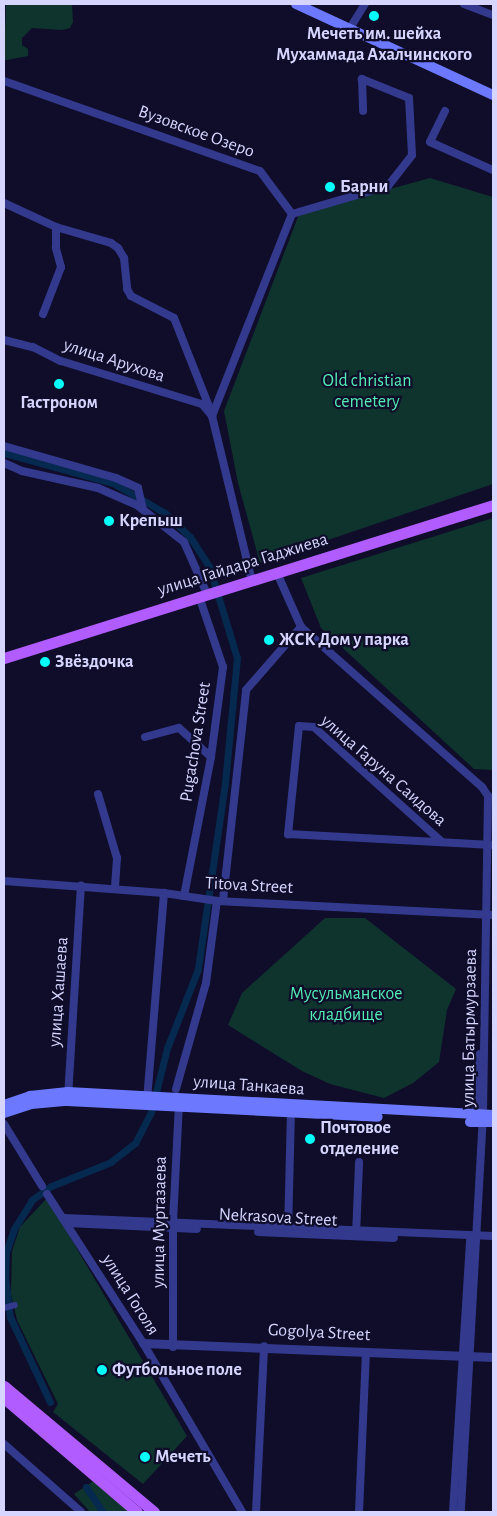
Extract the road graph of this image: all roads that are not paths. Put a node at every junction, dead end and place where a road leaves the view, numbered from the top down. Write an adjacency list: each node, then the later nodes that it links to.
1 (296, 4): 6 (main road)
2 (301, 4): 6 (main road)
3 (365, 4): 6 (street)
4 (464, 4): 5 (street)
5 (493, 15)
6 (350, 27): 8 (main road)
7 (4, 81): 13 (street, Вузовское Озеро)
8 (493, 94)
9 (362, 111): 13 (street)
10 (445, 111): 11 (street)
11 (493, 170)
12 (4, 203): 14 (street, улица Арухова)
13 (292, 214): 17 (street)
14 (56, 227): 15 (street); 17 (street, улица Арухова)
15 (43, 314)
16 (4, 340): 17 (street, улица Арухова)
17 (212, 416): 23 (street, улица Арухова)
18 (4, 446): 21 (street)
19 (4, 462): 21 (street, Pugachova Street)
20 (493, 505): 22 (main road, улица Гайдара Гаджиева)
21 (143, 509): 24 (street, Pugachova Street)
22 (277, 574): 23 (main road, улица Гайдара Гаджиева); 25 (street, улица Батырмурзаева)
23 (252, 581): 24 (main road, улица Гайдара Гаджиева)
24 (203, 595): 26 (main road, улица Гайдара Гаджиева); 28 (street, Pugachova Street)
25 (301, 627): 31 (street, улица Батырмурзаева); 37 (street, улица Муртазаева)
26 (4, 657)
27 (145, 737): 28 (street)
28 (211, 757): 36 (street, Pugachova Street)
29 (98, 794): 34 (street)
30 (442, 842): 30 (street, улица Гаруна Саидова); 31 (street, улица Гаруна Саидова)
31 (488, 845): 38 (street, улица Батырмурзаева)
32 (4, 881): 33 (street, Titova Street)
33 (81, 885): 34 (street, Titova Street); 39 (street, улица Хашаева)
34 (115, 888): 35 (street, Titova Street)
35 (164, 893): 36 (street, Titova Street); 41 (street)
36 (184, 896): 37 (street, Titova Street)
37 (220, 901): 38 (street, Titova Street); 40 (street, улица Муртазаева)
38 (488, 915): 45 (street, улица Батырмурзаева)
39 (68, 1097): 41 (main road, улица Танкаева); 42 (main road, улица Танкаева); 44 (main road, улица Танкаева)
40 (178, 1098): 41 (main road, улица Танкаева); 43 (main road, улица Танкаева); 52 (street, улица Муртазаева)
41 (152, 1100)
42 (4, 1104)
43 (291, 1110): 45 (main road, улица Танкаева); 53 (street)
44 (4, 1113)
45 (482, 1118): 46 (main road, улица Танкаева); 56 (street, улица Батырмурзаева)
46 (493, 1122)
47 (4, 1124): 49 (street)
48 (360, 1162): 54 (street)
49 (42, 1186)
50 (47, 1194): 51 (street)
51 (65, 1220): 52 (street, Nekrasova Street); 61 (street, улица Гоголя)
52 (174, 1225): 53 (street, Nekrasova Street); 60 (street, улица Муртазаева)
53 (288, 1231): 54 (street, Nekrasova Street)
54 (356, 1234): 56 (street, Nekrasova Street)
55 (493, 1236): 56 (street, Nekrasova Street)
56 (472, 1238): 57 (street, Nekrasova Street); 65 (street, улица Батырмурзаева)
57 (493, 1241)
58 (15, 1305): 59 (street)
59 (4, 1308)
60 (173, 1345): 61 (street, Gogolya Street); 62 (street, Gogolya Street)
61 (144, 1346): 73 (street, улица Гоголя)
62 (264, 1348): 63 (street, Gogolya Street); 74 (street)
63 (366, 1355): 65 (street, Gogolya Street); 75 (street)
64 (493, 1357): 65 (street, Gogolya Street)
65 (465, 1359): 66 (street, Gogolya Street); 76 (street, улица Батырмурзаева); 77 (street, улица Батырмурзаева)
66 (493, 1363)
67 (4, 1386): 72 (main road)
68 (4, 1398): 71 (main road)
69 (4, 1444): 70 (street)
70 (82, 1512)
71 (137, 1512)
72 (154, 1512)
73 (242, 1512)
74 (256, 1512)
75 (359, 1512)
76 (453, 1512)
77 (460, 1512)

